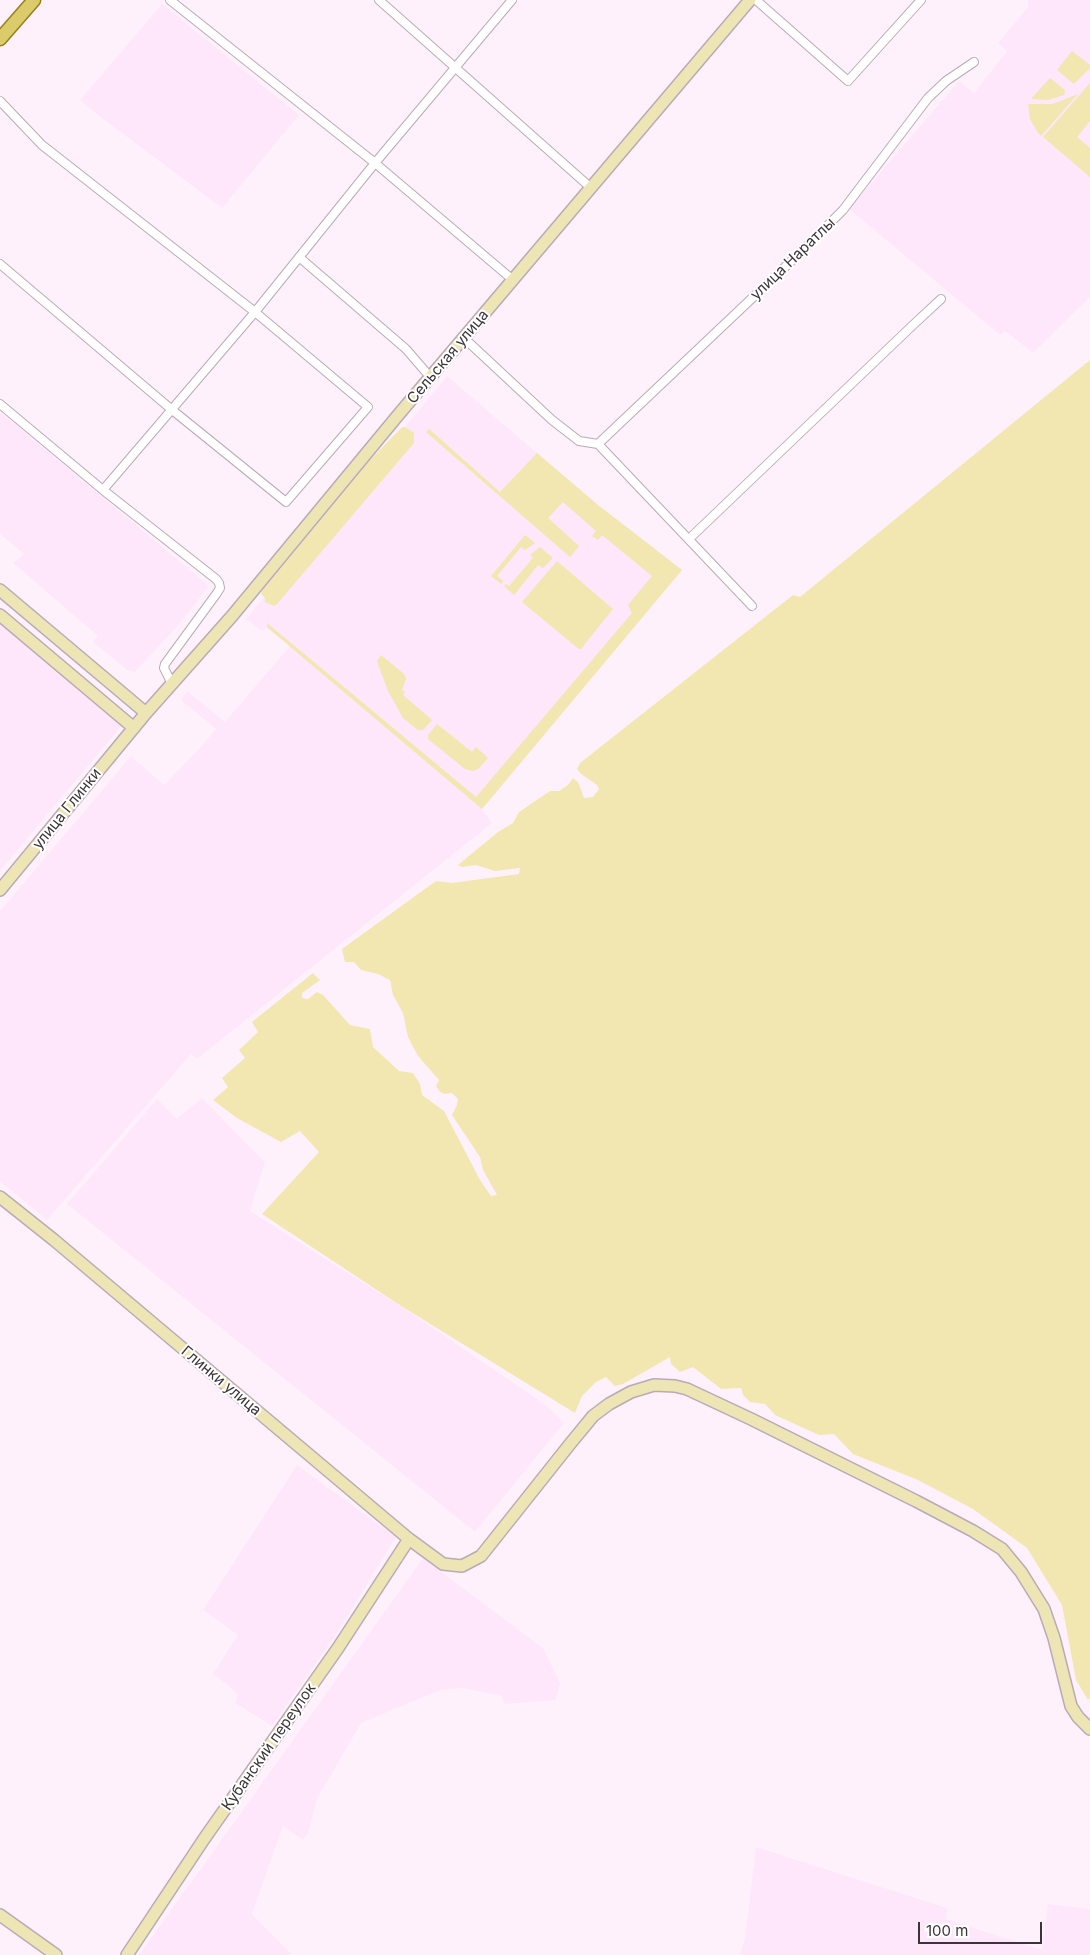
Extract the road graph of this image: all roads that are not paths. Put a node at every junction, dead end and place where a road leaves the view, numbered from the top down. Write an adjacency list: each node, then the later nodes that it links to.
1 (34, 0): 8 (main road)
2 (170, 0): 12 (street)
3 (379, 0): 10 (street)
4 (512, 0): 10 (street)
5 (750, 0): 13 (main road, Сельская улица)
6 (756, 0): 7 (street)
7 (921, 0)
8 (0, 39)
9 (974, 62): 23 (street, улица Наратлы)
10 (456, 67): 12 (street); 13 (street)
11 (0, 101): 18 (street)
12 (375, 163): 14 (street); 16 (street)
13 (590, 187): 16 (main road, Сельская улица)
14 (299, 257): 18 (street); 20 (street)
15 (0, 264): 22 (street)
16 (513, 280): 19 (main road, Сельская улица)
17 (941, 299): 25 (street)
18 (255, 312): 22 (street); 22 (street)
19 (464, 338): 20 (main road, Сельская улица); 23 (street)
20 (431, 378): 29 (main road, Сельская улица)
21 (0, 404): 24 (street)
22 (172, 410): 24 (street)
23 (598, 444): 25 (street)
24 (103, 490): 29 (street)
25 (689, 539): 27 (street)
26 (0, 590): 30 (main road)
27 (752, 606)
28 (0, 615): 31 (main road)
29 (172, 684): 30 (main road, Сельская улица)
30 (146, 713): 31 (main road, улица Глинки)
31 (134, 728): 32 (main road, улица Глинки)
32 (0, 890)
33 (0, 1197): 34 (main road, Глинки улица)
34 (409, 1539): 35 (main road, Глинки улица); 38 (main road, Кубанский переулок)
35 (1090, 1729)
36 (0, 1915): 37 (main road)
37 (56, 1955)
38 (127, 1955)

